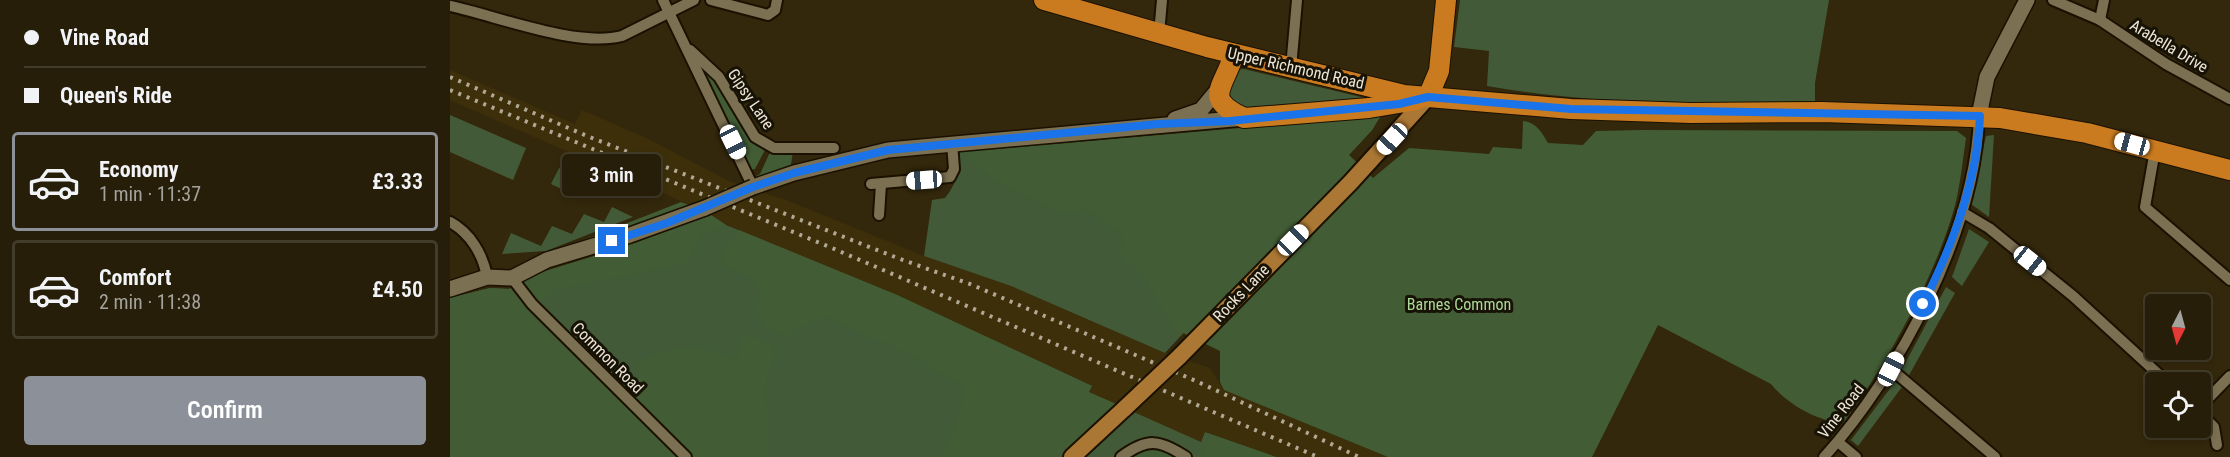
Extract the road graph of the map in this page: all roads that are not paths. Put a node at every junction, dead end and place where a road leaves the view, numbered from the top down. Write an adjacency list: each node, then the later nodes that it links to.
1 (663, 0): 13 (street, Gipsy Lane)
2 (694, 0): 13 (street)
3 (711, 0): 4 (street)
4 (777, 0)
5 (1044, 0): 15 (highway, Upper Richmond Road)
6 (1162, 0): 15 (street)
7 (1297, 0): 18 (street)
8 (1446, 0): 21 (highway)
9 (2027, 0): 22 (main road)
10 (2054, 0): 14 (street, Arabella Drive)
11 (2104, 0): 14 (street)
12 (450, 6): 13 (street)
13 (669, 12): 16 (street, Gipsy Lane)
14 (2100, 20): 20 (street, Arabella Drive)
15 (1160, 34): 17 (highway, Upper Richmond Road)
16 (688, 48): 26 (street, Gipsy Lane); 29 (street, Gipsy Lane)
17 (1234, 54): 18 (highway, Upper Richmond Road); 19 (highway)
18 (1291, 68): 21 (highway, Upper Richmond Road)
19 (1220, 87): 23 (highway); 24 (main road)
20 (2228, 94)
21 (1428, 97): 22 (highway, Upper Richmond Road); 23 (highway); 45 (main road, Rocks Lane, bridge)
22 (1980, 116): 27 (highway, Upper Richmond Road); 30 (street, Vine Road)
23 (1244, 118): 24 (main road)
24 (1158, 124): 25 (main road)
25 (952, 143): 29 (main road); 31 (street)
26 (834, 148)
27 (2155, 150): 28 (highway, Upper Richmond Road); 35 (street)
28 (2230, 170)
29 (753, 187): 34 (main road, bridge)
30 (1962, 212): 37 (street, Vine Road); 38 (street)
31 (879, 214)
32 (450, 222): 33 (street)
33 (487, 277): 34 (main road); 36 (main road)
34 (512, 278): 44 (street, Common Road)
35 (2230, 280)
36 (450, 289)
37 (1891, 369): 42 (street, Vine Road); 50 (street)
38 (2157, 372)
39 (2230, 375): 40 (street)
40 (2211, 395)
41 (2211, 424): 43 (street)
42 (1838, 442): 48 (street, Vine Road); 49 (street)
43 (2217, 445)
44 (686, 457)
45 (1072, 457)
46 (1121, 457): 47 (street)
47 (1186, 457)
48 (1824, 457)
49 (1856, 457)
50 (1995, 457)

